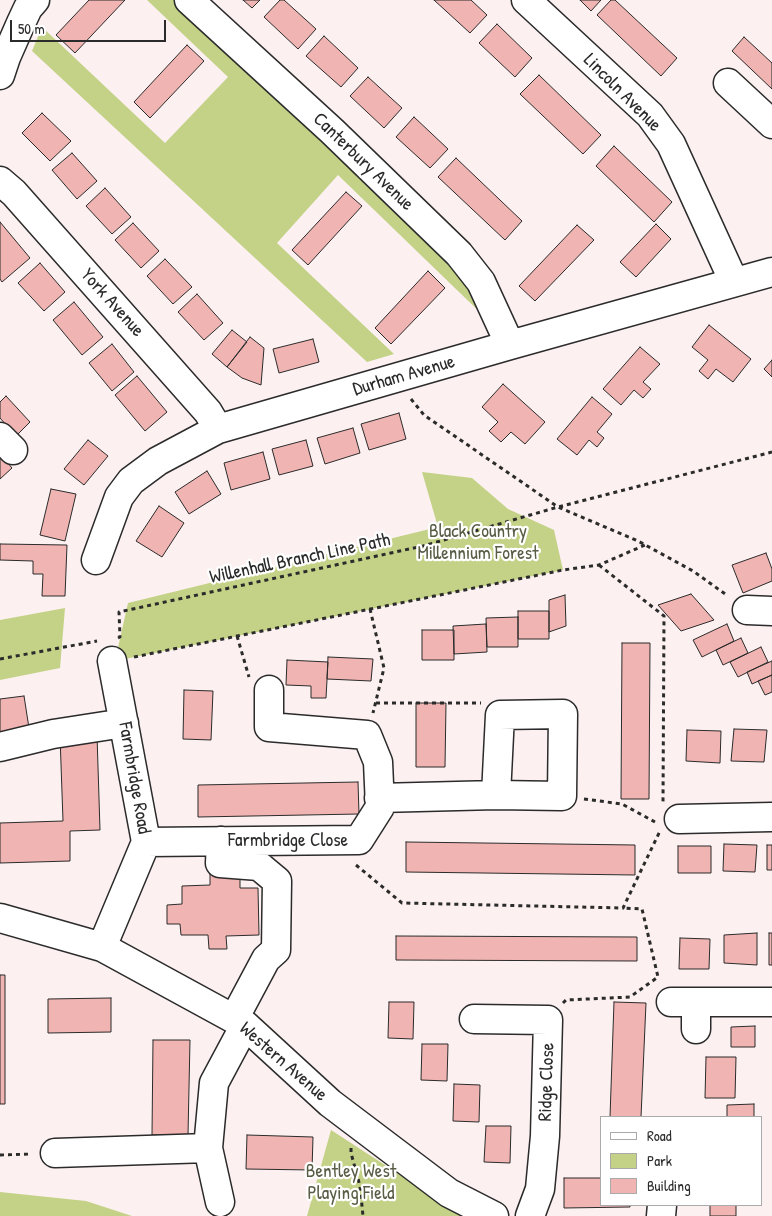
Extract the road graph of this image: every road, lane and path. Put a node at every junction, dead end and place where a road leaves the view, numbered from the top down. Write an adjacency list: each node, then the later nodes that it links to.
1 (35, 0): 4 (street)
2 (189, 0): 11 (street, Canterbury Avenue)
3 (526, 0): 10 (street, Lincoln Avenue)
4 (10, 19): 5 (street)
5 (0, 75)
6 (728, 83): 7 (street)
7 (772, 124)
8 (0, 181): 13 (street, York Avenue)
9 (772, 272): 10 (street, Durham Avenue)
10 (734, 282): 11 (street, Durham Avenue)
11 (510, 345): 12 (street, Durham Avenue)
12 (395, 378): 13 (street, Durham Avenue); 15 (path)
13 (218, 429): 17 (street, Durham Avenue)
14 (772, 452): 15 (path, Willenhall Branch Line Path)
15 (558, 506): 16 (path); 21 (path, Willenhall Branch Line Path)
16 (645, 545): 18 (path); 19 (path)
17 (96, 560)
18 (370, 609): 20 (path); 24 (path)
19 (760, 611)
20 (237, 636): 21 (path); 23 (path)
21 (110, 653): 22 (path); 26 (street, Farmbridge Road)
22 (0, 659)
23 (269, 690): 27 (street)
24 (376, 702): 25 (path); 27 (path)
25 (500, 715): 29 (street); 30 (street)
26 (124, 723): 28 (street); 35 (street, Farmbridge Road)
27 (367, 735): 31 (street, Farmbridge Close)
28 (0, 747)
29 (496, 795): 30 (street); 31 (street)
30 (562, 796): 33 (path)
31 (379, 798): 34 (street, Farmbridge Close)
32 (772, 817): 33 (street)
33 (671, 822)
34 (221, 841): 35 (street, Farmbridge Close); 42 (street)
35 (146, 842): 38 (street, Farmbridge Road)
36 (623, 908): 41 (path)
37 (0, 918): 38 (street, Western Avenue)
38 (102, 947): 42 (street, Western Avenue)
39 (772, 1002): 43 (street)
40 (474, 1019): 41 (street, Ridge Close)
41 (548, 1020): 51 (street, Ridge Close)
42 (239, 1022): 44 (street, Western Avenue); 45 (street)
43 (696, 1029)
44 (354, 1121): 49 (path); 50 (street, Western Avenue)
45 (208, 1148): 47 (street); 48 (street)
46 (0, 1154): 47 (path)
47 (56, 1154)
48 (220, 1202)
49 (363, 1216)
50 (494, 1216)
51 (530, 1216)

